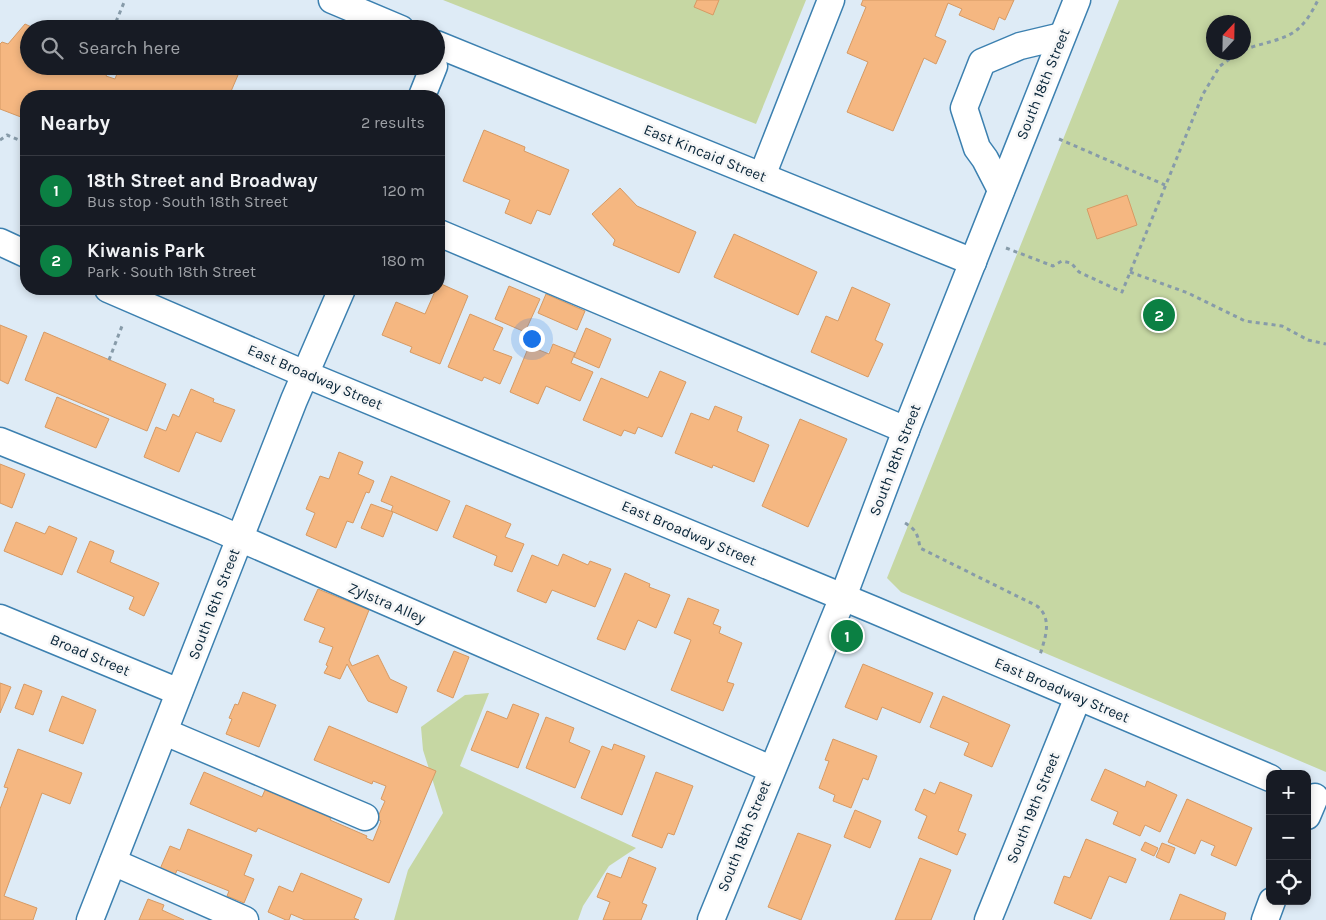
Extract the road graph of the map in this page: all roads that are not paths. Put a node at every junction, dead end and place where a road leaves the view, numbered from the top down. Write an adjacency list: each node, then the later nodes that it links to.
1 (332, 0): 4 (street)
2 (831, 0): 9 (street)
3 (1076, 0): 5 (street, South 18th Street)
4 (380, 20)
5 (1062, 36): 10 (street, South 18th Street); 10 (street)
6 (445, 57): 9 (street, East Kincaid Street)
7 (430, 75): 8 (street)
8 (424, 90)
9 (762, 176): 14 (street, East Kincaid Street)
10 (1001, 190): 14 (street, South 18th Street)
11 (445, 236): 18 (street)
12 (0, 242): 13 (street)
13 (20, 251)
14 (973, 262): 18 (street, South 18th Street)
15 (122, 295): 17 (street, East Broadway Street)
16 (339, 295): 17 (street, South 16th Street)
17 (305, 374): 20 (street, South 16th Street); 21 (street, East Broadway Street)
18 (906, 430): 21 (street, South 18th Street)
19 (0, 441): 20 (street, Zylstra Alley)
20 (240, 539): 23 (street, South 16th Street); 26 (street, Zylstra Alley)
21 (843, 597): 24 (street, East Broadway Street); 26 (street, South 18th Street)
22 (0, 618): 23 (street, Broad Street)
23 (179, 692): 25 (street, South 16th Street)
24 (1078, 697): 27 (street, East Broadway Street); 34 (street, South 19th Street)
25 (165, 732): 28 (street); 29 (street, South 16th Street)
26 (771, 769): 33 (street, South 18th Street)
27 (1266, 776)
28 (365, 816)
29 (113, 862): 31 (street, South 16th Street); 32 (street)
30 (1270, 905): 35 (street)
31 (90, 920)
32 (245, 920)
33 (711, 920)
34 (988, 920)
35 (1264, 920)

